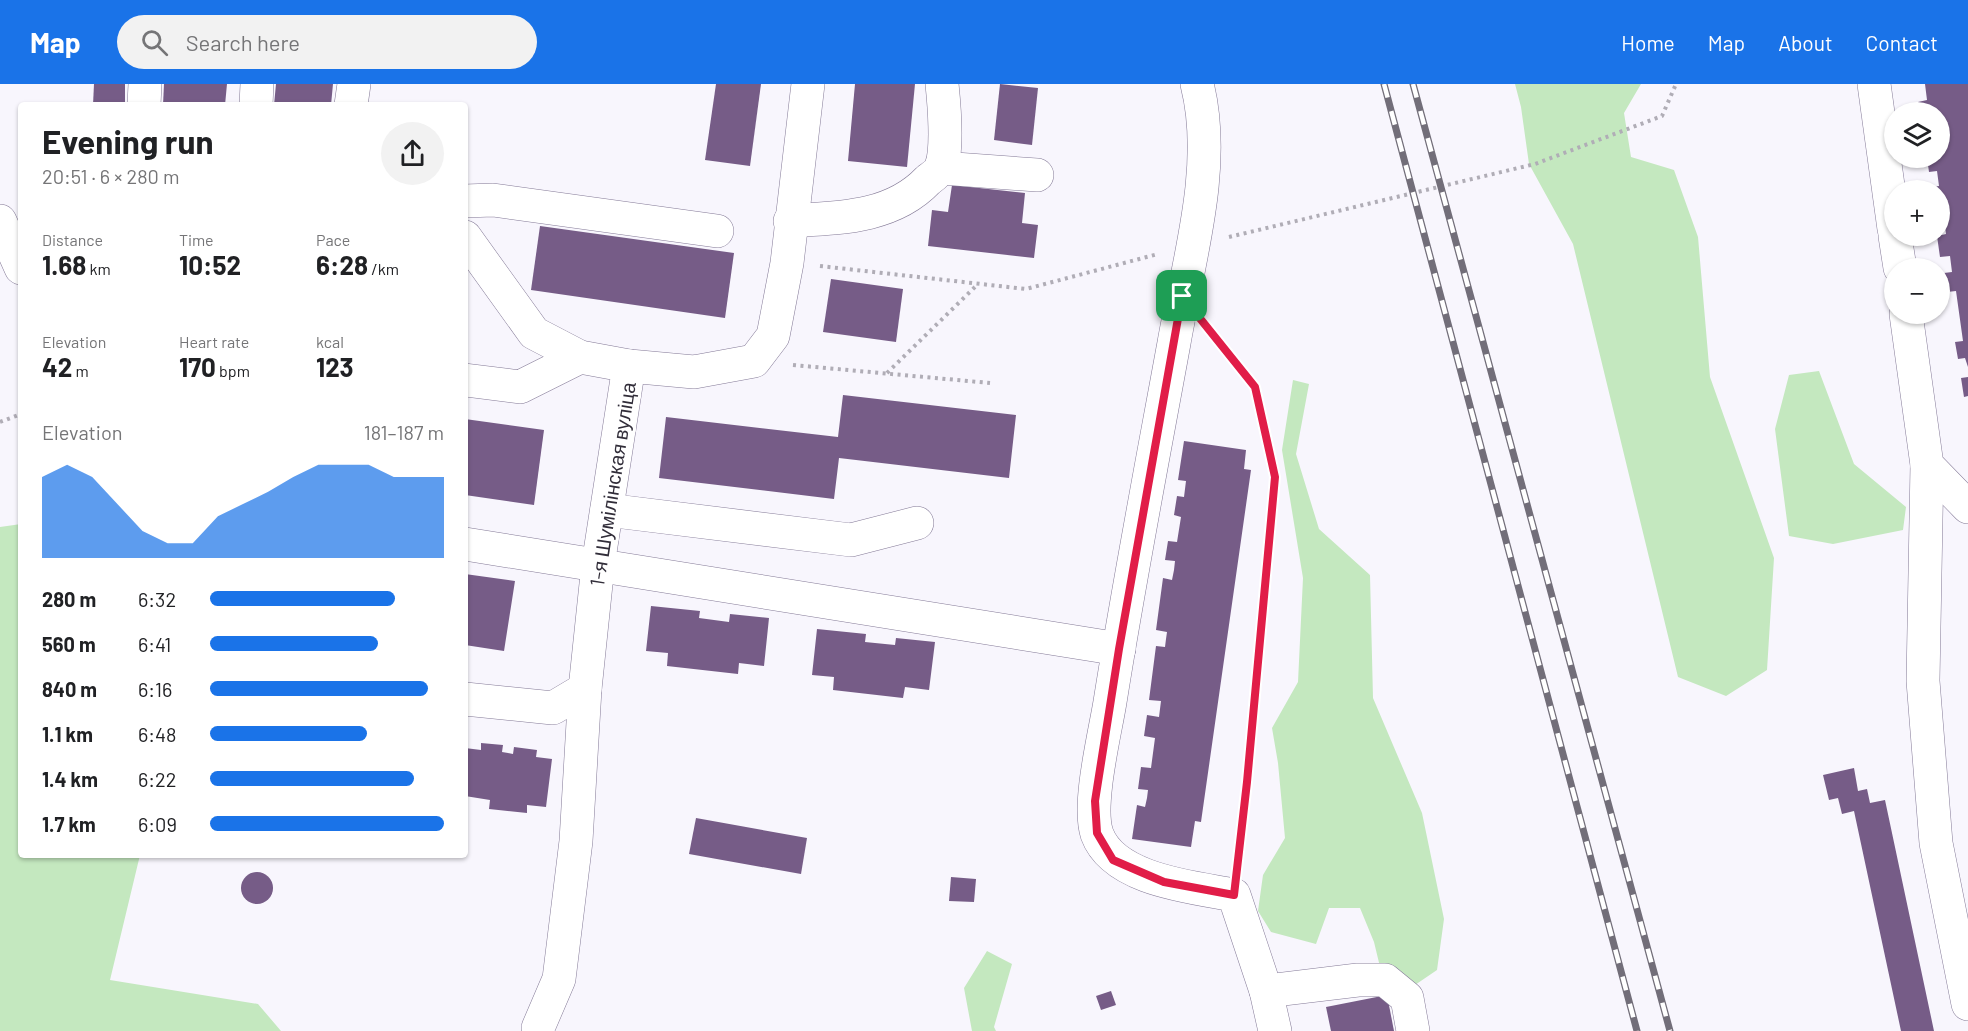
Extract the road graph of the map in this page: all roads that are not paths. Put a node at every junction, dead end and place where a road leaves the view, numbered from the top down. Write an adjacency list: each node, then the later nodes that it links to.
1 (145, 84): 8 (street)
2 (257, 84): 9 (street)
3 (354, 84): 10 (street)
4 (808, 84): 16 (street)
5 (942, 84): 11 (street)
6 (1197, 84): 30 (street)
7 (1874, 84): 13 (street)
8 (144, 102)
9 (256, 102)
10 (351, 102)
11 (941, 168): 12 (street); 16 (street)
12 (1037, 175)
13 (1887, 180)
14 (468, 201): 17 (street)
15 (0, 221): 19 (street)
16 (790, 221): 22 (street, 1-я Шумілінская вуліца)
17 (717, 231)
18 (468, 241): 21 (street)
19 (18, 261)
20 (1907, 324): 24 (street)
21 (580, 357): 22 (street); 23 (street)
22 (629, 366): 26 (street, 1-я Шумілінская вуліца)
23 (468, 380)
24 (1928, 465): 25 (street); 34 (street)
25 (1968, 507)
26 (607, 510): 27 (street); 29 (street, 1-я Шумілінская вуліца)
27 (917, 523)
28 (468, 544): 29 (street)
29 (598, 565): 30 (street); 31 (street, 1-я Шумілінская вуліца)
30 (1119, 649): 33 (street)
31 (585, 689): 32 (street); 35 (street, 1-я Шумілінская вуліца)
32 (468, 699)
33 (1266, 991): 36 (street); 37 (street)
34 (1968, 1004)
35 (538, 1028)
36 (1275, 1031)
37 (1413, 1031)

